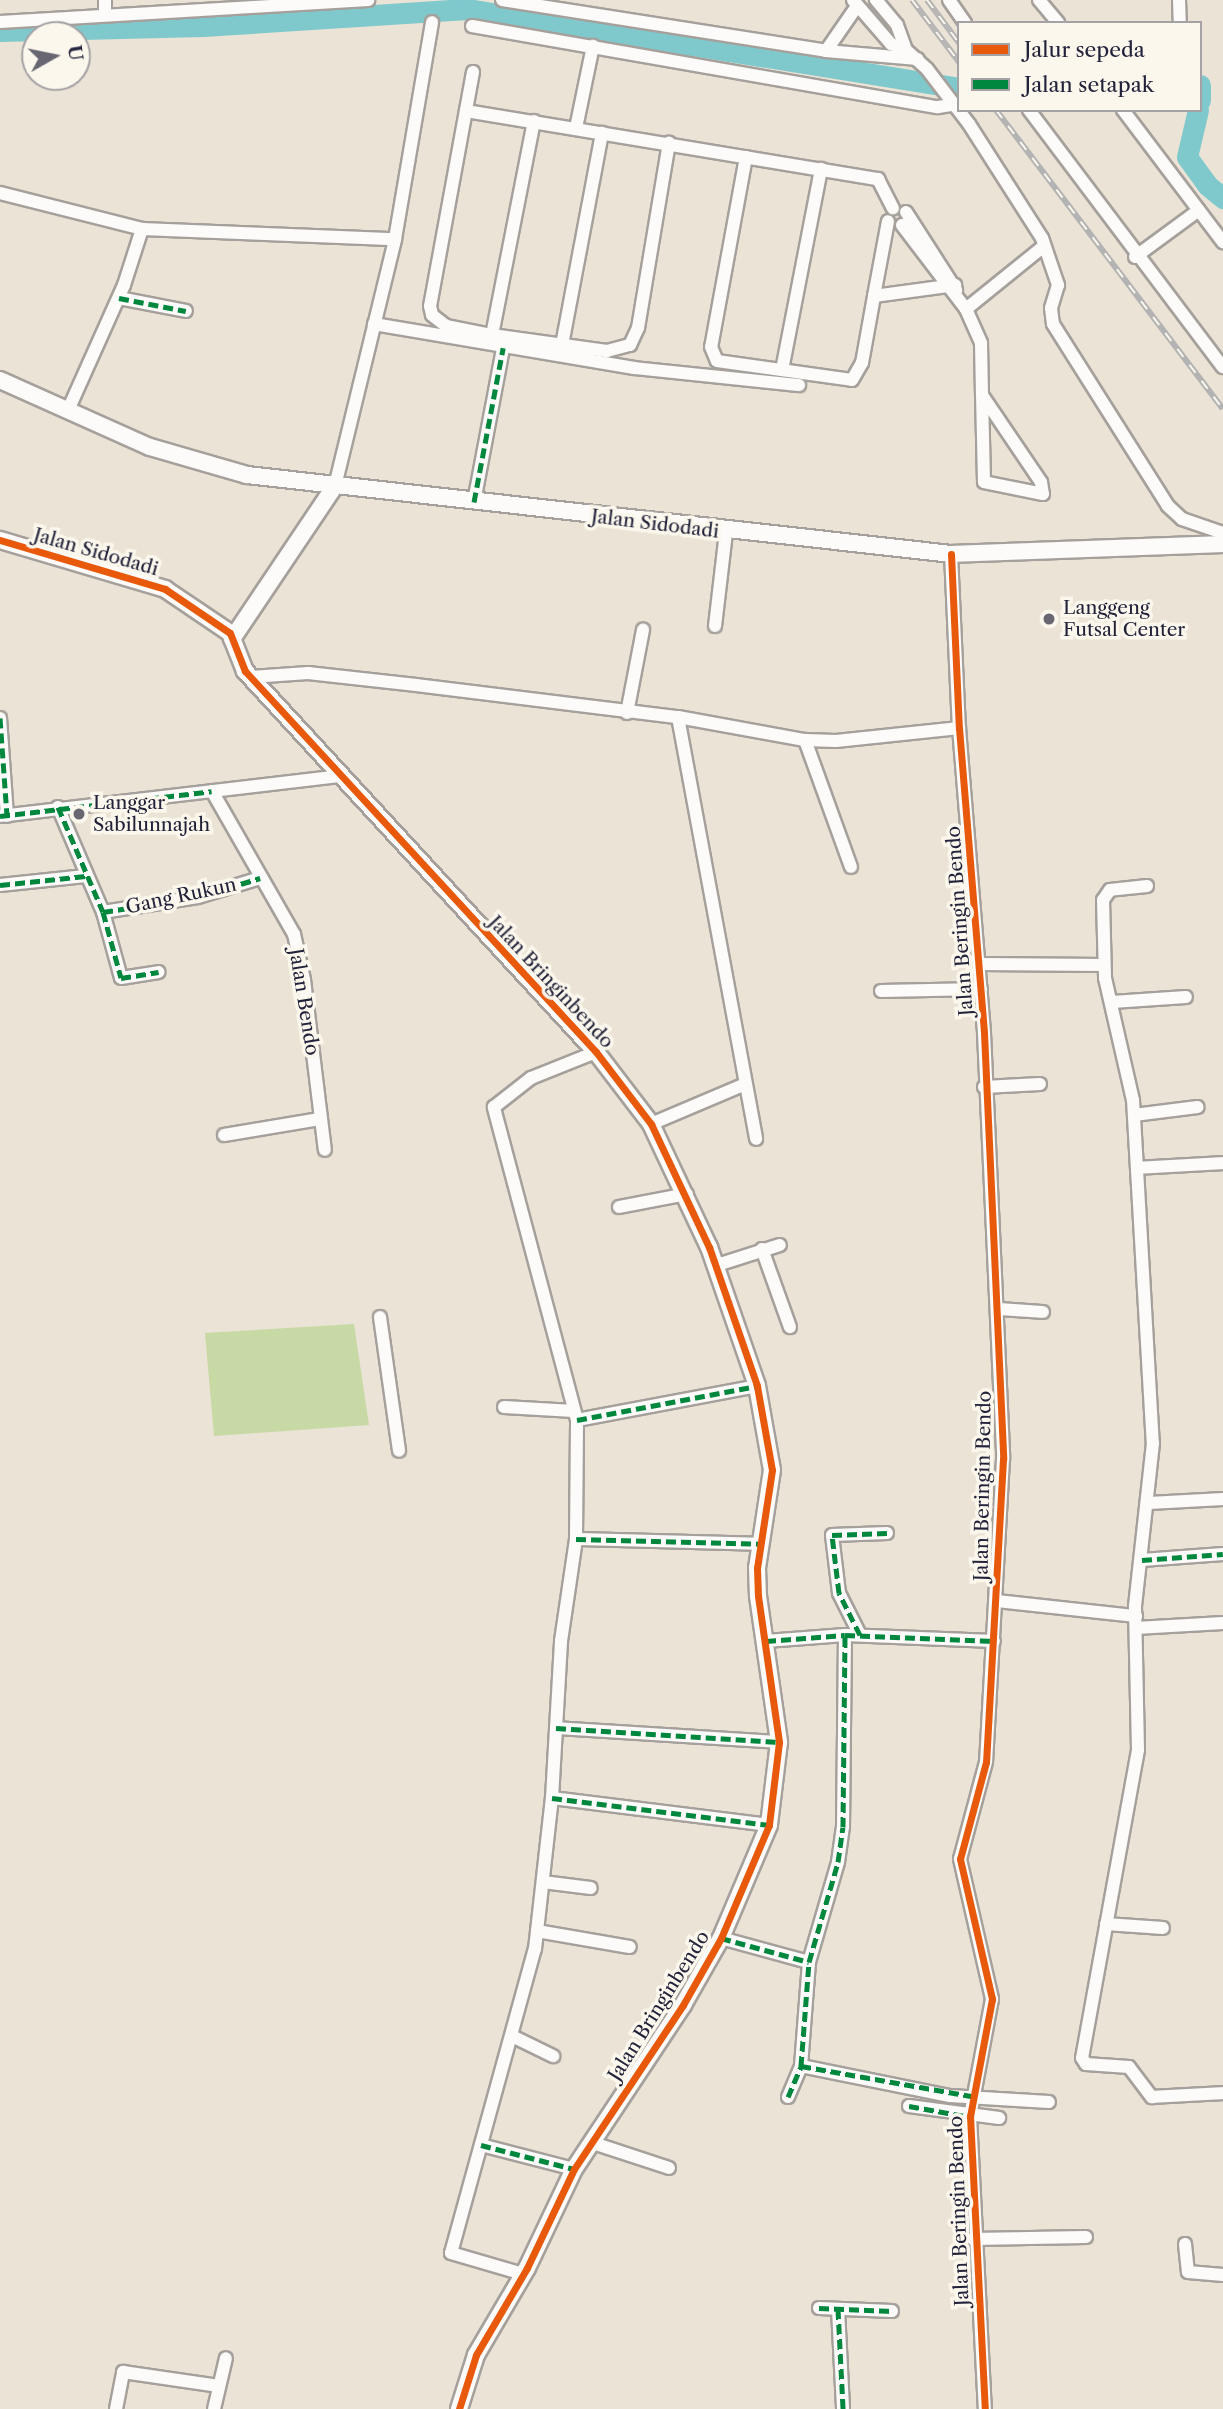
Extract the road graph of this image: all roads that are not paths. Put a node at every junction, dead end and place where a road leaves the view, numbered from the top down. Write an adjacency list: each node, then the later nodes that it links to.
1 (105, 0): 10 (street)
2 (368, 0): 9 (street)
3 (502, 0): 20 (street)
4 (949, 0): 12 (street)
5 (1040, 0): 13 (street)
6 (1179, 0): 14 (street)
7 (855, 3): 11 (street); 20 (street)
8 (879, 3): 11 (street); 19 (street)
9 (242, 4): 10 (street)
10 (104, 15): 15 (street)
11 (868, 19): 19 (street)
12 (964, 21)
13 (1056, 21)
14 (1180, 21)
15 (0, 22)
16 (432, 22): 42 (street)
17 (472, 26): 18 (street)
18 (593, 46): 23 (street); 30 (street)
19 (906, 50): 21 (street)
20 (826, 51): 21 (street)
21 (923, 64): 23 (street)
22 (472, 72): 25 (street)
23 (953, 104): 24 (street)
24 (957, 110)
25 (466, 111): 29 (street); 52 (street)
26 (958, 112): 44 (street)
27 (1030, 112): 45 (street)
28 (1125, 112): 37 (street)
29 (534, 121): 30 (street); 52 (street)
30 (576, 128): 31 (street)
31 (602, 133): 32 (street); 53 (street)
32 (669, 143): 33 (street); 53 (street)
33 (746, 157): 34 (street); 56 (street)
34 (821, 169): 36 (street); 56 (street)
35 (0, 193): 41 (street)
36 (892, 208): 38 (street); 39 (street)
37 (1199, 210): 43 (street); 45 (street)
38 (906, 212): 40 (street); 46 (street)
39 (888, 221): 40 (street); 47 (street)
40 (902, 225): 46 (street)
41 (142, 229): 42 (street); 48 (street)
42 (395, 239): 51 (street)
43 (1223, 242)
44 (1044, 246): 49 (street); 64 (street)
45 (1135, 257): 55 (street)
46 (952, 289): 47 (street); 49 (street)
47 (874, 296): 56 (street)
48 (119, 298): 50 (street); 60 (street)
49 (966, 309): 59 (street)
50 (186, 311)
51 (374, 324): 54 (street); 61 (street)
52 (492, 335): 53 (street)
53 (562, 345)
54 (503, 348): 58 (street); 62 (street)
55 (1223, 367)
56 (782, 369)
57 (0, 380): 60 (street, Jalan Sidodadi)
58 (799, 385)
59 (982, 395): 59 (street)
60 (69, 408): 61 (street, Jalan Sidodadi)
61 (335, 486): 62 (street, Jalan Sidodadi); 70 (street)
62 (474, 502): 63 (street, Jalan Sidodadi)
63 (726, 532): 67 (street, Jalan Sidodadi); 68 (street)
64 (1223, 533)
65 (0, 540): 70 (street, Jalan Sidodadi)
66 (1223, 544): 67 (street)
67 (951, 554): 75 (street, Jalan Beringin Bendo)
68 (715, 626)
69 (643, 630): 72 (street)
70 (232, 639): 71 (street, Jalan Bringinbendo)
71 (251, 677): 72 (street); 77 (street, Jalan Bringinbendo)
72 (628, 713): 74 (street)
73 (0, 718): 80 (street)
74 (678, 718): 76 (street); 96 (street)
75 (959, 728): 76 (street); 87 (street, Jalan Beringin Bendo)
76 (805, 740): 81 (street)
77 (342, 776): 78 (street); 94 (street, Jalan Bringinbendo)
78 (212, 791): 79 (street); 83 (street, Jalan Bendo)
79 (58, 807): 80 (street); 82 (street, Gang Rukun)
80 (3, 816)
81 (851, 867)
82 (86, 876): 84 (street); 86 (street, Gang Rukun)
83 (260, 878): 86 (street, Gang Rukun); 100 (street, Jalan Bendo)
84 (0, 885)
85 (1147, 886): 88 (street)
86 (103, 912): 89 (street, Gang Rukun)
87 (980, 964): 88 (street, Jalan Beringin Bendo); 90 (street, Jalan Beringin Bendo)
88 (1104, 965): 93 (street)
89 (159, 972)
90 (981, 989): 91 (street); 97 (street, Jalan Beringin Bendo)
91 (881, 990)
92 (1186, 998): 93 (street)
93 (1112, 1002): 99 (street)
94 (596, 1052): 101 (street, Jalan Bringinbendo); 118 (street)
95 (1040, 1084): 97 (street)
96 (743, 1085): 101 (street); 103 (street)
97 (984, 1087): 112 (street, Jalan Beringin Bendo)
98 (1197, 1107): 99 (street)
99 (1134, 1115): 106 (street)
100 (320, 1119): 102 (street); 104 (street, Jalan Bendo)
101 (650, 1124): 107 (street, Jalan Bringinbendo)
102 (224, 1135)
103 (755, 1139)
104 (325, 1150)
105 (1223, 1163): 106 (street)
106 (1138, 1168): 121 (street)
107 (687, 1194): 108 (street); 111 (street, Jalan Bringinbendo)
108 (619, 1207)
109 (780, 1245): 110 (street)
110 (762, 1248): 111 (street); 115 (street)
111 (715, 1266): 116 (street, Jalan Bringinbendo)
112 (998, 1309): 113 (street); 127 (street, Jalan Beringin Bendo)
113 (1043, 1312)
114 (380, 1317): 119 (street)
115 (790, 1327)
116 (757, 1386): 118 (street); 124 (street, Jalan Bringinbendo)
117 (504, 1407): 118 (street)
118 (575, 1416): 123 (street)
119 (399, 1451)
120 (1223, 1499): 121 (street)
121 (1149, 1503): 126 (street)
122 (887, 1533): 131 (street)
123 (576, 1539): 124 (street); 134 (street)
124 (761, 1544): 132 (street, Jalan Bringinbendo)
125 (1223, 1554): 126 (street)
126 (1142, 1560): 128 (street)
127 (997, 1601): 128 (street); 133 (street, Jalan Beringin Bendo)
128 (1136, 1622): 129 (street); 140 (street)
129 (1223, 1623)
130 (845, 1635): 131 (street); 132 (street); 145 (street)
131 (860, 1636): 133 (street)
132 (766, 1641): 135 (street, Jalan Bringinbendo)
133 (995, 1641): 151 (street, Jalan Beringin Bendo)
134 (556, 1728): 135 (street); 136 (street)
135 (779, 1742): 137 (street, Jalan Bringinbendo)
136 (552, 1798): 137 (street); 138 (street)
137 (769, 1825): 143 (street, Jalan Bringinbendo)
138 (543, 1882): 139 (street); 142 (street)
139 (591, 1888)
140 (1106, 1924): 141 (street); 149 (street)
141 (1163, 1928)
142 (537, 1931): 144 (street); 146 (street)
143 (721, 1938): 145 (street); 156 (street, Jalan Bringinbendo)
144 (630, 1947)
145 (809, 1962): 148 (street)
146 (512, 2036): 147 (street); 157 (street)
147 (552, 2056)
148 (801, 2066): 150 (street); 151 (street)
149 (1223, 2093)
150 (788, 2097)
151 (971, 2099): 152 (street); 154 (street, Jalan Beringin Bendo)
152 (1049, 2102)
153 (909, 2106): 154 (street)
154 (970, 2117): 155 (street); 161 (street, Jalan Beringin Bendo)
155 (999, 2118)
156 (590, 2142): 158 (street); 159 (street, Jalan Bringinbendo)
157 (481, 2145): 159 (street); 164 (street)
158 (669, 2168)
159 (574, 2169): 164 (street, Jalan Bringinbendo)
160 (1086, 2237): 161 (street)
161 (973, 2239): 174 (street, Jalan Beringin Bendo)
162 (1185, 2244): 163 (street)
163 (1223, 2275)
164 (519, 2281): 172 (street, Jalan Bringinbendo)
165 (819, 2308): 166 (street)
166 (838, 2309): 167 (street); 173 (street)
167 (892, 2311)
168 (226, 2358): 169 (street)
169 (219, 2386): 170 (street); 171 (street)
170 (116, 2409)
171 (214, 2409)
172 (459, 2409)
173 (843, 2409)
174 (985, 2409)

